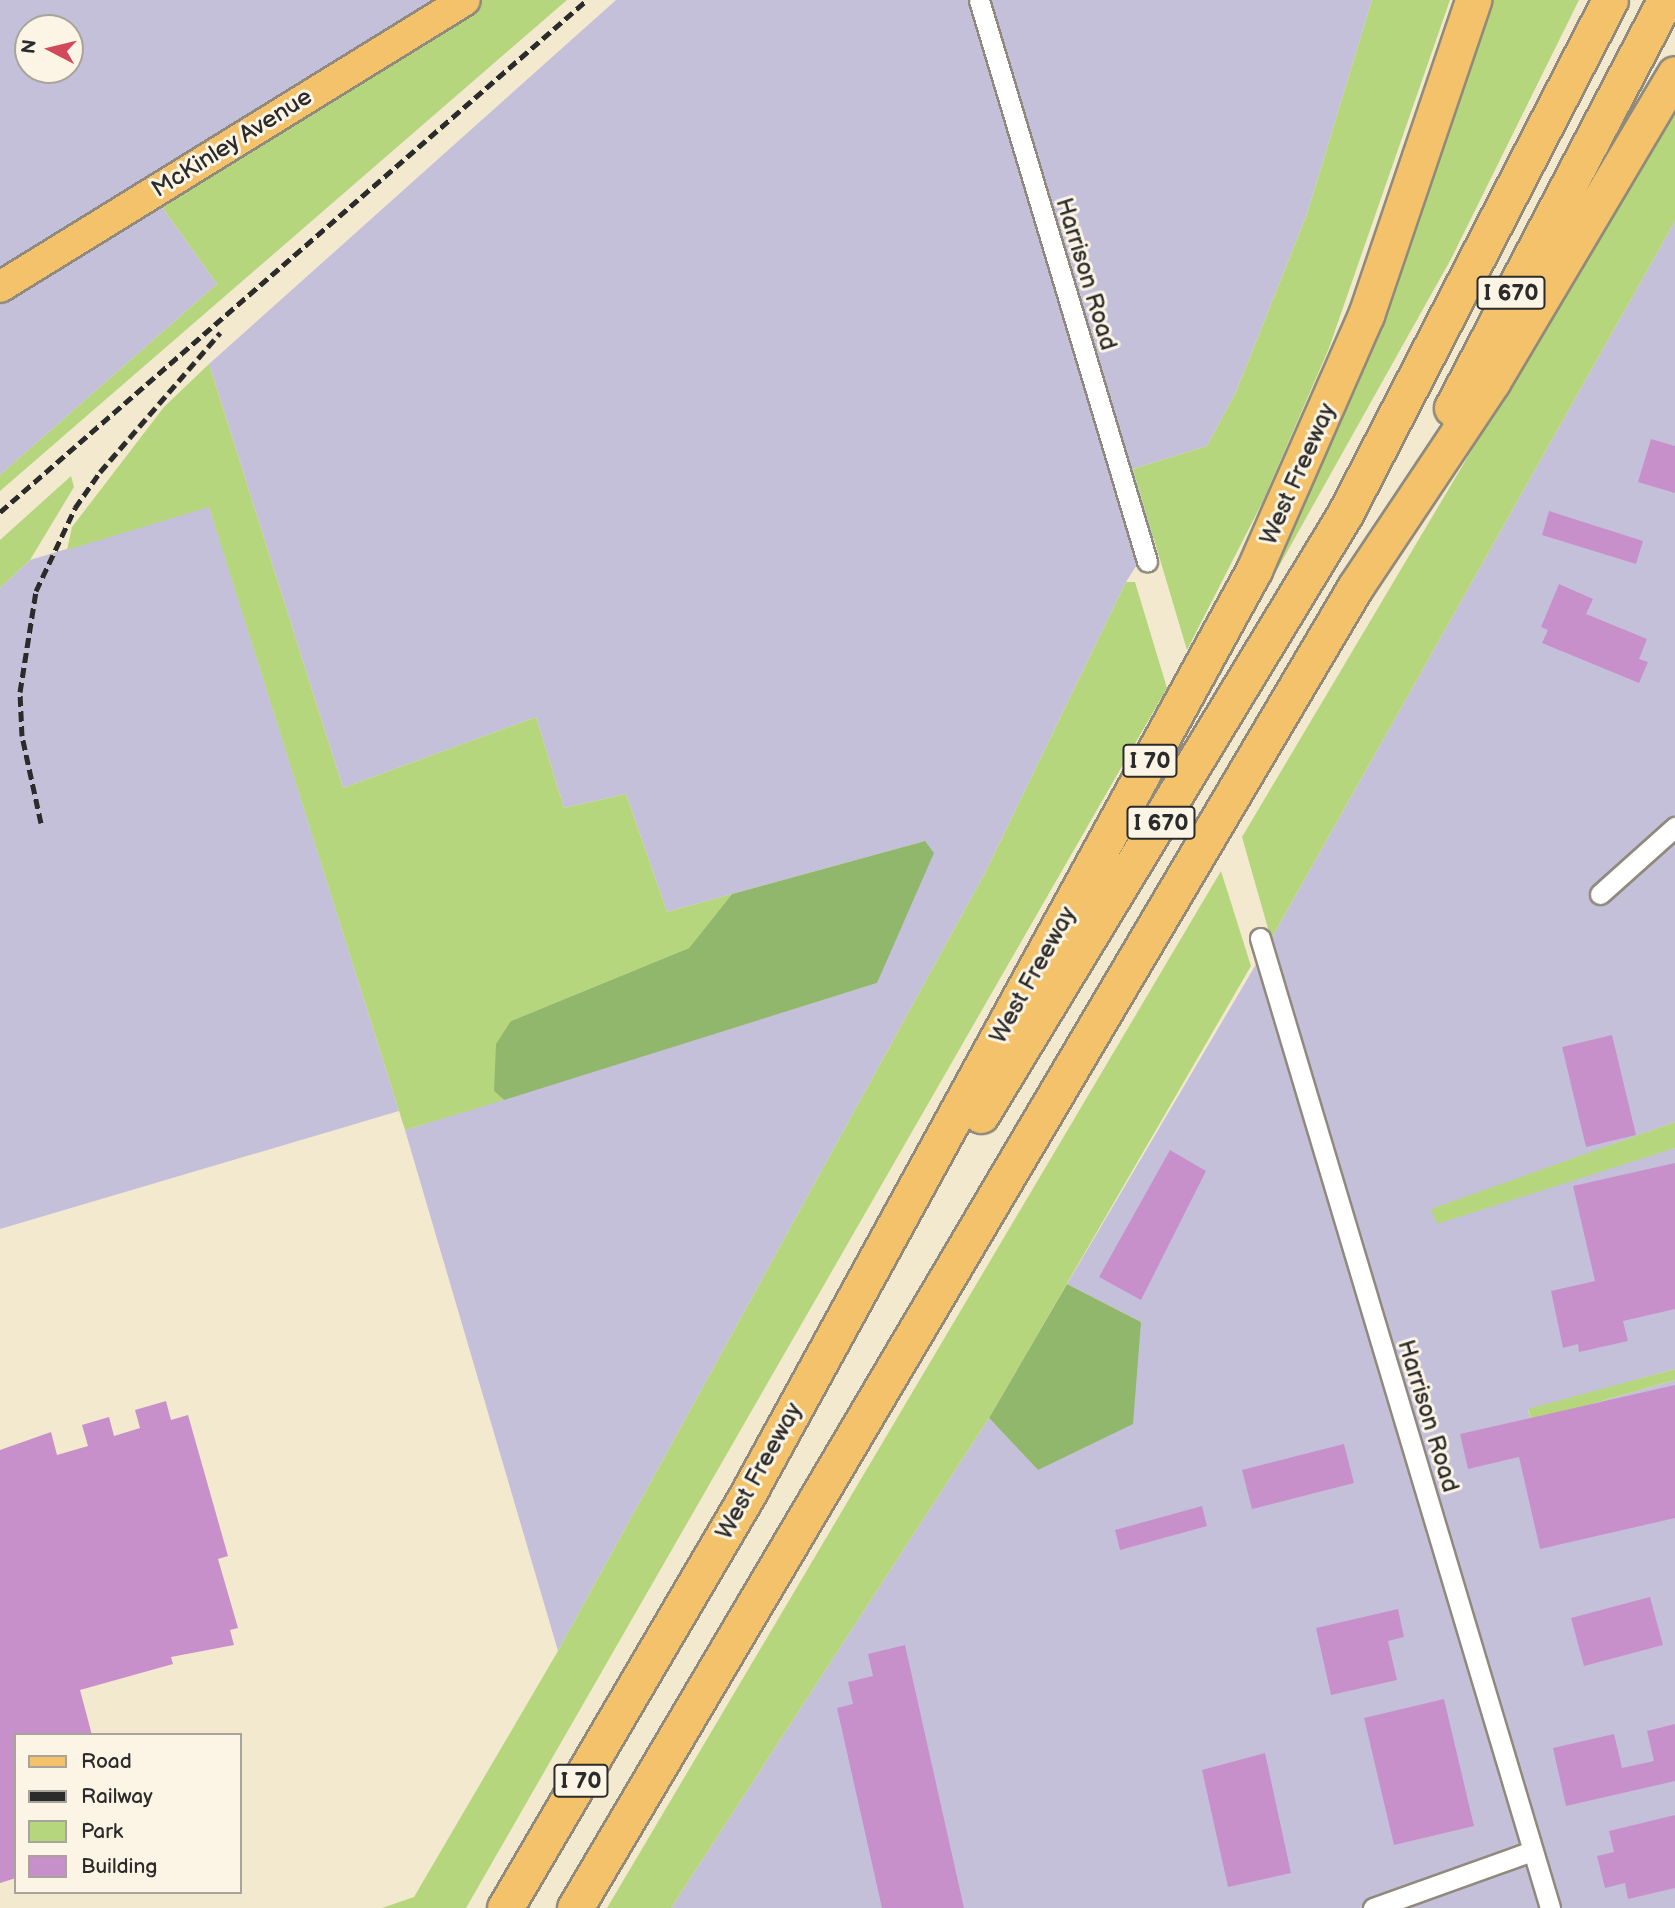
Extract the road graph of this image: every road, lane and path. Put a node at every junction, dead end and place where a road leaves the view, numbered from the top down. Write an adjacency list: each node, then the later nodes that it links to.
1 (465, 0): 7 (main road, McKinley Avenue)
2 (979, 0): 8 (street, Harrison Road)
3 (1473, 0): 13 (highway, West Freeway / I 70)
4 (1610, 0): 13 (highway, I 670)
5 (1665, 0): 9 (highway, I 670)
6 (1675, 74): 9 (highway, I 70)
7 (0, 287)
8 (1147, 561)
9 (1356, 586): 16 (highway, I 70)
10 (1675, 827): 11 (street)
11 (1600, 894)
12 (1260, 938): 14 (street, Harrison Road)
13 (751, 1488): 15 (highway, West Freeway / I 70)
14 (1532, 1851): 17 (street); 18 (street, Harrison Road)
15 (505, 1908)
16 (575, 1908)
17 (1373, 1908)
18 (1550, 1908)

